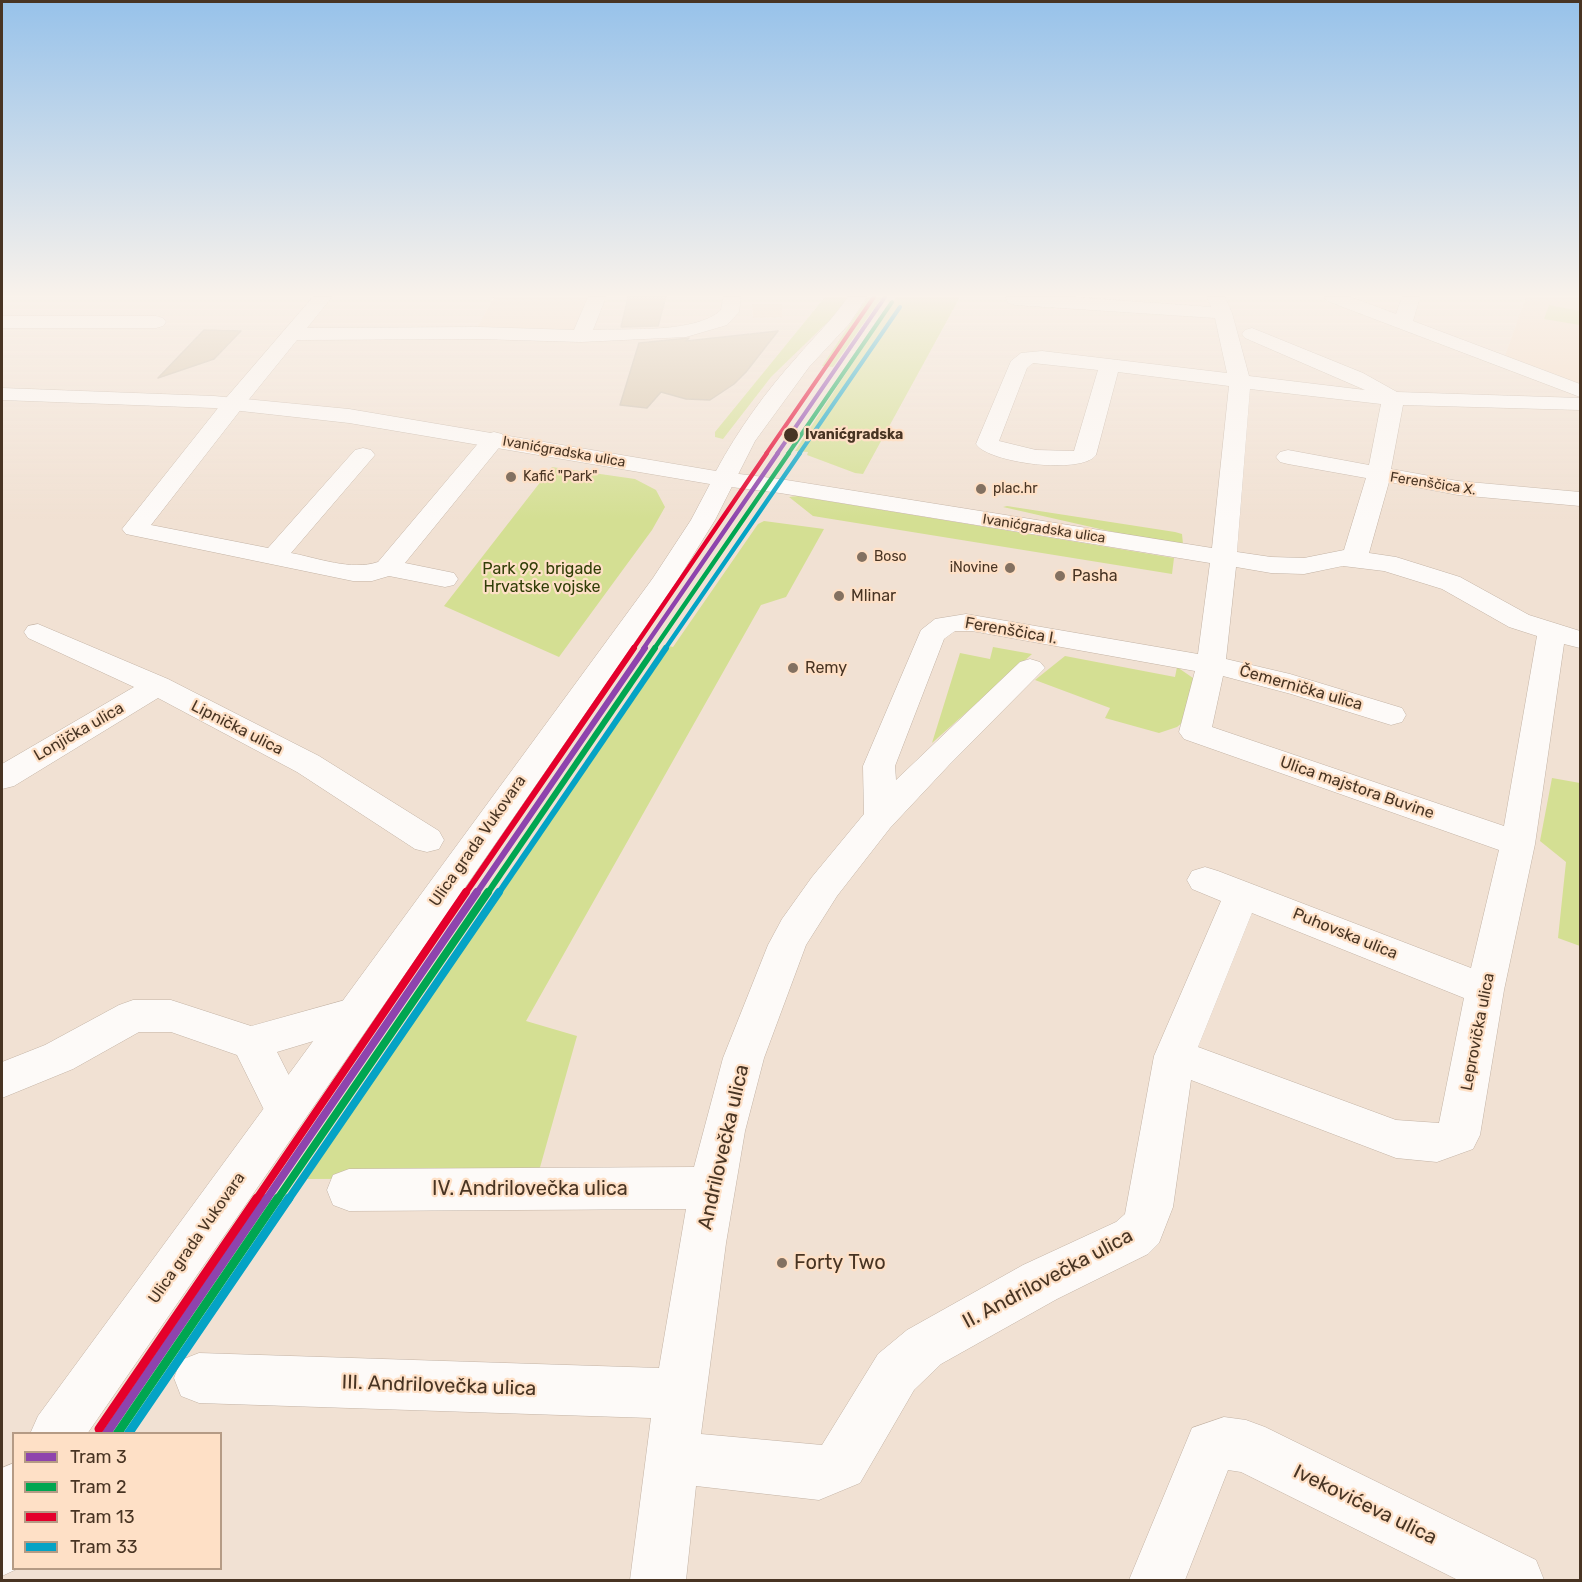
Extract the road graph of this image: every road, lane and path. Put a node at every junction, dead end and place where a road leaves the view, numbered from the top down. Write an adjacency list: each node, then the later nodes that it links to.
1 (261, 371): 13 (street)
2 (796, 371): 19 (street, Ulica grada Vukovara)
3 (1016, 371): 4 (street)
4 (1108, 371)
5 (1146, 371): 9 (street)
6 (1237, 371): 9 (street)
7 (1341, 371): 12 (street)
8 (1527, 371): 10 (street)
9 (1240, 383): 12 (street); 23 (street)
10 (1581, 391)
11 (2, 394): 13 (street, Ivanićgradska ulica)
12 (1393, 399): 14 (street); 18 (street)
13 (234, 403): 15 (street, Ivanićgradska ulica); 21 (street)
14 (1581, 405)
15 (494, 439): 19 (street, Ivanićgradska ulica); 24 (street, Ivanićgradska ulica)
16 (363, 455): 21 (street)
17 (1288, 457): 18 (street, Ferenščica X.)
18 (1379, 475): 20 (street, Ferenščica X.); 22 (street)
19 (723, 479): 23 (street, Ivanićgradska ulica); 38 (street, Ulica grada Vukovara)
20 (1581, 499)
21 (273, 558): 24 (street)
22 (1354, 558): 23 (street, Ivanićgradska ulica); 27 (street, Ivanićgradska ulica)
23 (1224, 559): 28 (street)
24 (387, 568): 25 (street)
25 (445, 579)
26 (38, 632): 30 (street, Lipnička ulica)
27 (1570, 632): 35 (street, Leprovička ulica)
28 (1211, 665): 31 (street, Čemernička ulica); 33 (street, Ferenščica I.); 35 (street, Ulica majstora Buvine)
29 (1030, 668): 33 (street, Andrilovečka ulica)
30 (158, 686): 32 (street, Lonjička ulica); 34 (street, Lipnička ulica)
31 (1391, 715)
32 (5, 771)
33 (881, 814): 43 (street, Andrilovečka ulica)
34 (428, 840)
35 (1518, 844): 37 (street, Leprovička ulica)
36 (1223, 887): 37 (street, Puhovska ulica); 40 (street, II. Andrilovečka ulica)
37 (1485, 990): 40 (street, Leprovička ulica)
38 (356, 1013): 39 (street); 42 (street, Ulica grada Vukovara)
39 (251, 1043): 41 (street); 42 (street)
40 (1174, 1056): 50 (street, II. Andrilovečka ulica)
41 (2, 1080)
42 (286, 1112): 46 (street, Ulica grada Vukovara)
43 (711, 1188): 44 (street, IV. Andrilovečka ulica); 47 (street, Andrilovečka ulica)
44 (349, 1190)
45 (199, 1378): 47 (street, III. Andrilovečka ulica)
46 (93, 1384): 48 (street, Ulica grada Vukovara); 49 (street, Ulica grada Vukovara)
47 (679, 1394): 50 (street, Andrilovečka ulica)
48 (57, 1432)
49 (66, 1432)
50 (672, 1457): 55 (street, Andrilovečka ulica)
51 (12, 1493): 52 (street)
52 (2, 1506)
53 (12, 1528): 54 (street)
54 (2, 1548)
55 (658, 1581)
56 (1157, 1581): 57 (street, Ivekovićeva ulica)
57 (1516, 1581)

